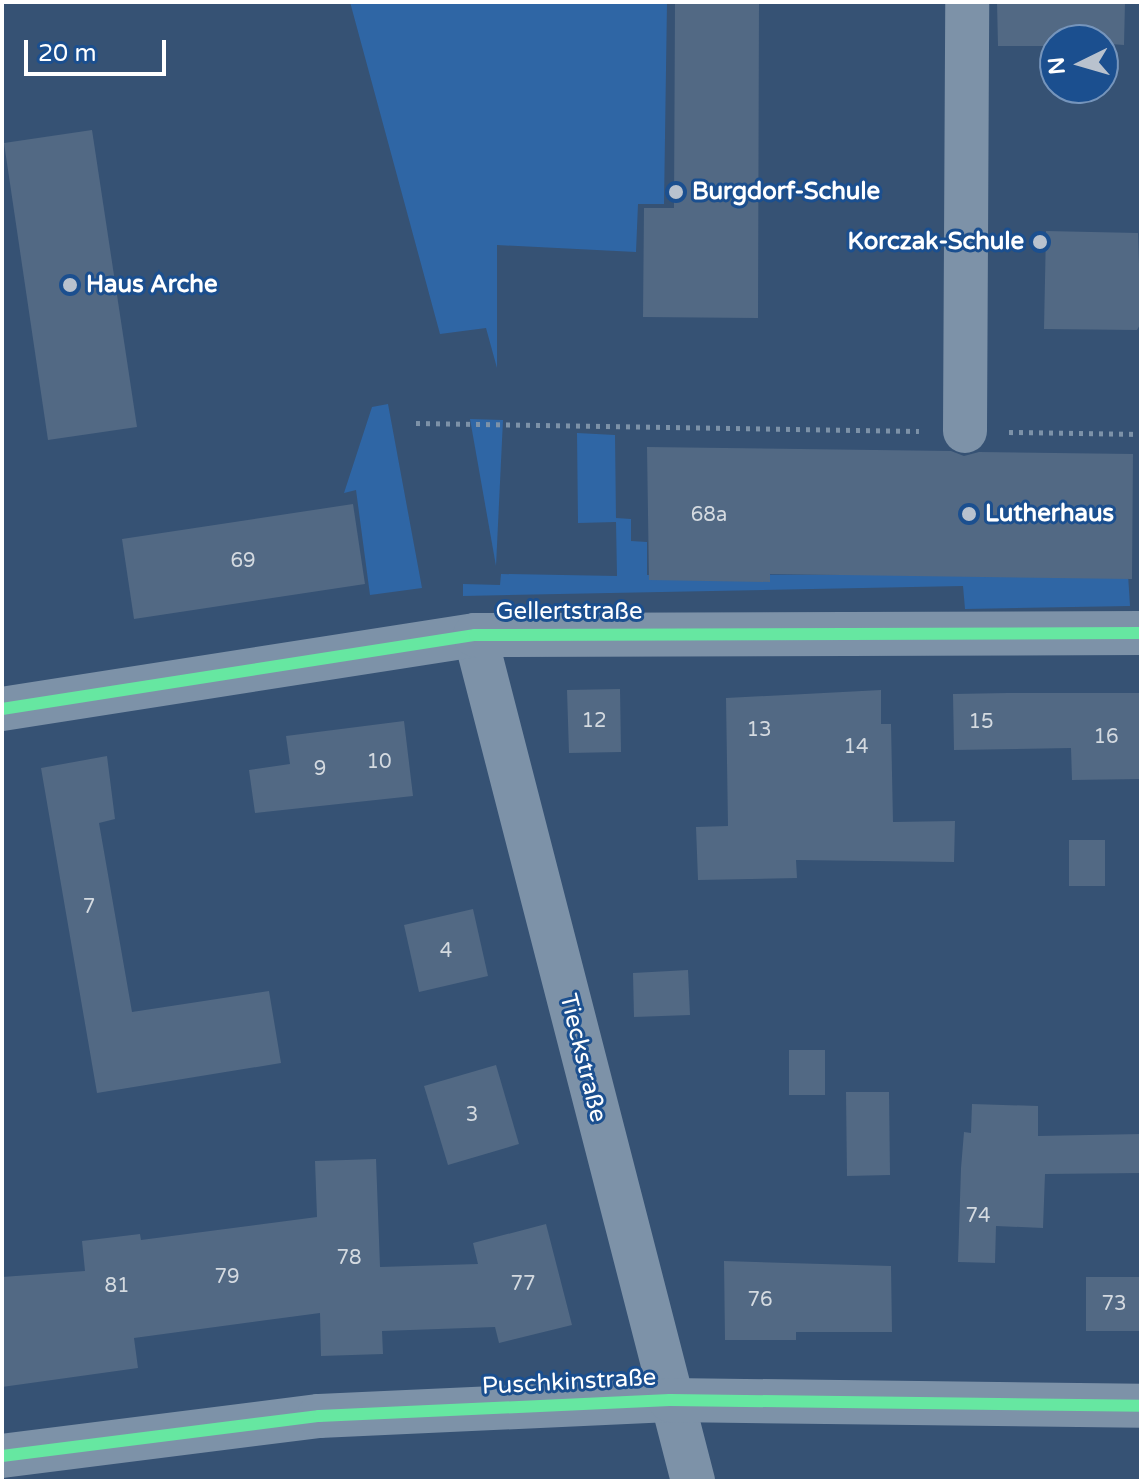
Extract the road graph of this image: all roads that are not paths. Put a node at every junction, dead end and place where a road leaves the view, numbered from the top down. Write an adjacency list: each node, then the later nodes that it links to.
1 (967, 2): 2 (street)
2 (965, 431)
3 (1141, 633): 4 (street, Gellertstraße)
4 (475, 635): 5 (street, Gellertstraße); 6 (street, Tieckstraße)
5 (2, 709)
6 (670, 1400): 7 (street, Puschkinstraße); 8 (street, Puschkinstraße); 9 (street, Tieckstraße)
7 (1141, 1406)
8 (2, 1456)
9 (693, 1481)

